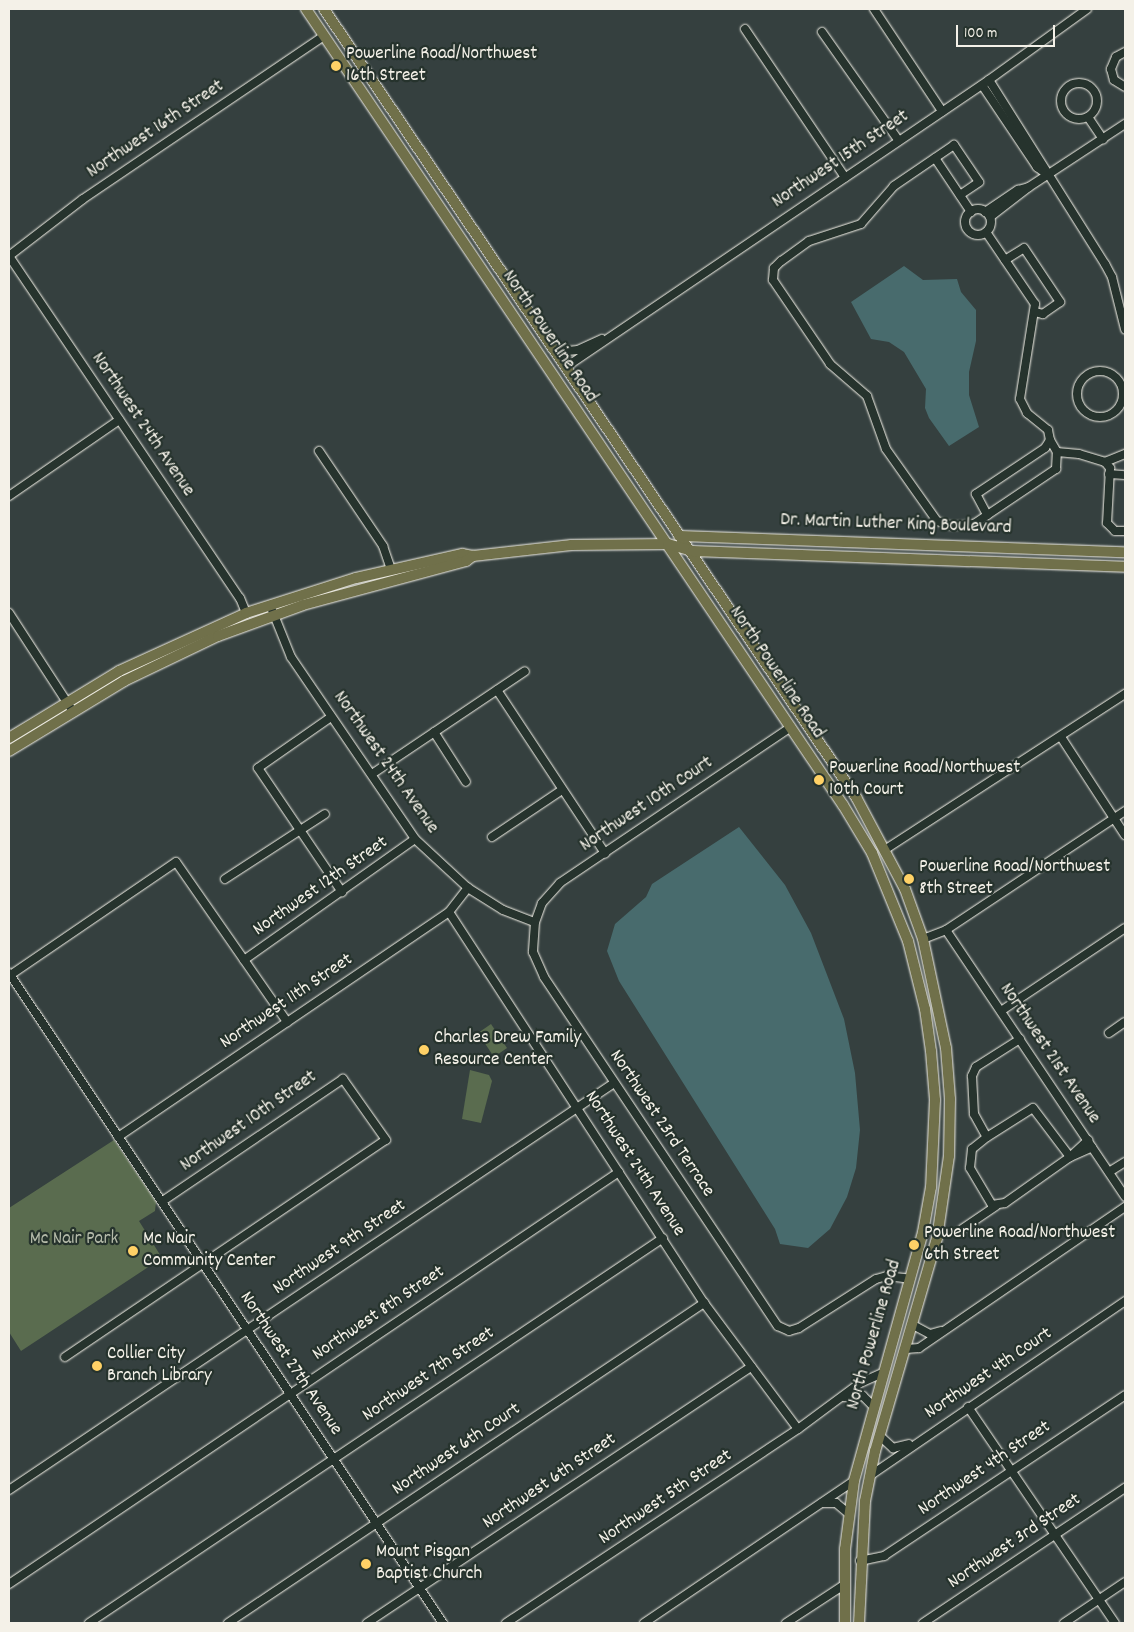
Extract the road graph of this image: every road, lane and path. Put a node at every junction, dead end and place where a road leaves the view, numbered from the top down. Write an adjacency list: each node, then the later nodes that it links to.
1 (306, 9): 7 (main road, North Powerline Road)
2 (324, 9): 29 (main road, North Powerline Road)
3 (874, 9): 11 (street)
4 (1087, 9): 9 (street, Northwest 15th Street)
5 (745, 30): 18 (street)
6 (822, 32): 15 (street)
7 (324, 36): 23 (street, Northwest 16th Street); 28 (main road, North Powerline Road)
8 (1125, 52): 10 (street)
9 (986, 82): 11 (street, Northwest 15th Street); 17 (street)
10 (1125, 87)
11 (942, 111): 15 (street, Northwest 15th Street)
12 (1088, 117): 12 (street); 14 (street)
13 (1125, 124): 14 (street)
14 (1103, 139): 17 (street)
15 (899, 141): 18 (street, Northwest 15th Street)
16 (935, 158): 19 (street); 19 (street); 43 (street)
17 (1048, 175): 21 (street); 26 (street)
18 (845, 177): 27 (street, Northwest 15th Street)
19 (960, 195): 20 (street)
20 (971, 212): 21 (street); 22 (street)
21 (987, 215): 22 (street)
22 (986, 232): 24 (street)
23 (9, 256): 34 (street, Northwest 24th Avenue)
24 (1005, 260): 25 (street); 25 (street)
25 (1034, 312): 35 (street)
26 (1125, 329)
27 (612, 336): 29 (street, Northwest 15th Street); 30 (street, Northwest 15th Street)
28 (533, 344): 30 (main road); 31 (main road, North Powerline Road)
29 (556, 352): 30 (main road, North Powerline Road)
30 (566, 367): 33 (main road, North Powerline Road)
31 (556, 378): 33 (main road); 46 (main road, North Powerline Road)
32 (1122, 378): 32 (street)
33 (582, 389): 45 (main road, North Powerline Road)
34 (119, 420): 42 (street); 54 (street, Northwest 24th Avenue)
35 (1050, 440): 37 (street); 43 (street)
36 (319, 451): 51 (street)
37 (1056, 452): 39 (street); 43 (street)
38 (1125, 454): 39 (street)
39 (1105, 462): 40 (street)
40 (1109, 474): 41 (street); 44 (street)
41 (1125, 475)
42 (9, 496)
43 (987, 516)
44 (1125, 531)
45 (681, 534): 46 (main road); 47 (main road, North Powerline Road); 48 (main road, Dr. Martin Luther King Boulevard)
46 (668, 544): 47 (main road, Dr. Martin Luther King Boulevard); 49 (main road, Dr. Martin Luther King Boulevard); 61 (main road, North Powerline Road)
47 (693, 550): 50 (main road, Dr. Martin Luther King Boulevard); 65 (main road, North Powerline Road)
48 (1125, 552)
49 (473, 556): 51 (main road, Dr. Martin Luther King Boulevard); 52 (main road, Dr. Martin Luther King Boulevard)
50 (1125, 567)
51 (391, 568): 52 (main road, Dr. Martin Luther King Boulevard)
52 (271, 610): 54 (main road, Dr. Martin Luther King Boulevard); 55 (main road, Dr. Martin Luther King Boulevard); 60 (street, Northwest 24th Avenue)
53 (9, 613): 59 (street)
54 (246, 613): 55 (main road); 59 (main road, Dr. Martin Luther King Boulevard)
55 (195, 647): 59 (main road, Dr. Martin Luther King Boulevard)
56 (525, 671): 57 (street)
57 (497, 690): 62 (street); 69 (street)
58 (1125, 694): 63 (street)
59 (70, 706): 64 (main road, Dr. Martin Luther King Boulevard); 66 (main road, Dr. Martin Luther King Boulevard)
60 (331, 717): 67 (street, Northwest 24th Avenue); 73 (street)
61 (791, 727): 65 (main road); 78 (street, Northwest 10th Court); 84 (main road, North Powerline Road)
62 (434, 732): 67 (street); 68 (street)
63 (1061, 737): 72 (street); 77 (street)
64 (9, 738)
65 (824, 748): 77 (main road, North Powerline Road)
66 (9, 751)
67 (372, 774): 76 (street, Northwest 24th Avenue)
68 (466, 782)
69 (562, 790): 74 (street); 78 (street)
70 (1125, 810): 72 (street)
71 (325, 814): 73 (street)
72 (1114, 818): 75 (street); 86 (street)
73 (300, 830): 79 (street); 81 (street)
74 (492, 836)
75 (1125, 836)
76 (416, 839): 80 (street, Northwest 24th Avenue); 81 (street, Northwest 12th Street)
77 (886, 849): 87 (main road, North Powerline Road)
78 (605, 853): 83 (street, Northwest 10th Court)
79 (225, 879)
80 (468, 888): 82 (street, Northwest 11th Street); 83 (street, Northwest 24th Avenue)
81 (342, 892): 90 (street, Northwest 12th Street)
82 (449, 912): 93 (street, Northwest 11th Street); 99 (street, Northwest 24th Avenue)
83 (535, 922): 97 (street, Northwest 23rd Terrace)
84 (901, 923): 87 (main road); 88 (main road, North Powerline Road)
85 (1125, 928): 92 (street)
86 (946, 930): 87 (street); 92 (street, Northwest 21st Avenue)
87 (923, 939): 89 (main road, North Powerline Road)
88 (908, 941): 89 (main road); 98 (main road, North Powerline Road)
89 (927, 955): 100 (main road, North Powerline Road)
90 (244, 960): 91 (street); 93 (street)
91 (9, 975): 102 (street, Northwest 27th Avenue)
92 (1001, 1011): 96 (street, Northwest 21st Avenue)
93 (287, 1022): 102 (street, Northwest 11th Street)
94 (1125, 1022): 95 (street)
95 (1109, 1033)
96 (1020, 1039): 103 (street); 105 (street, Northwest 21st Avenue)
97 (614, 1083): 99 (street, Northwest 9th Street); 117 (street, Northwest 23rd Terrace)
98 (935, 1100): 100 (main road); 101 (main road, North Powerline Road)
99 (579, 1107): 108 (street, Northwest 24th Avenue); 122 (street, Northwest 9th Street)
100 (949, 1119): 104 (main road, North Powerline Road)
101 (934, 1122): 104 (main road); 117 (main road, North Powerline Road)
102 (118, 1137): 111 (street, Northwest 27th Avenue)
103 (987, 1137): 106 (street); 112 (street)
104 (949, 1140): 121 (main road, North Powerline Road)
105 (1090, 1143): 106 (street); 109 (street, Northwest 21st Avenue)
106 (1070, 1157): 112 (street)
107 (1125, 1162): 109 (street)
108 (619, 1172): 115 (street, Northwest 24th Avenue); 128 (street, Northwest 8th Street)
109 (1109, 1172): 110 (street, Northwest 21st Avenue)
110 (1125, 1196)
111 (163, 1201): 116 (street, Northwest 27th Avenue); 116 (street, Northwest 10th Street)
112 (996, 1206): 114 (street)
113 (1125, 1207): 123 (street)
114 (962, 1229)
115 (663, 1238): 119 (street, Northwest 24th Avenue); 137 (street, Northwest 7th Street)
116 (205, 1265): 122 (street, Northwest 27th Avenue); 125 (street)
117 (910, 1280): 120 (main road, North Powerline Road)
118 (1125, 1301): 133 (street, Northwest 4th Court)
119 (704, 1303): 126 (street, Northwest 24th Avenue); 145 (street, Northwest 6th Court)
120 (898, 1323): 124 (main road); 127 (main road, North Powerline Road)
121 (913, 1325): 123 (street); 124 (main road, North Powerline Road)
122 (248, 1330): 128 (street, Northwest 27th Avenue); 142 (street, Northwest 9th Street)
123 (945, 1330): 124 (street)
124 (906, 1349): 131 (main road, North Powerline Road)
125 (65, 1357)
126 (751, 1367): 134 (street, Northwest 24th Avenue); 152 (street, Northwest 6th Street)
127 (882, 1373): 130 (street, Northwest 5th Street); 131 (main road); 132 (main road, North Powerline Road)
128 (290, 1393): 137 (street, Northwest 27th Avenue); 150 (street, Northwest 8th Street)
129 (1125, 1395): 138 (street, Northwest 4th Street)
130 (842, 1398): 132 (street); 134 (street, Northwest 5th Street)
131 (891, 1399): 135 (main road, North Powerline Road)
132 (873, 1406): 140 (main road, North Powerline Road)
133 (968, 1407): 136 (street, Northwest 4th Court); 138 (street)
134 (798, 1429): 158 (street, Northwest 5th Street)
135 (880, 1436): 136 (street); 139 (main road, North Powerline Road)
136 (918, 1442): 139 (street, Northwest 4th Court)
137 (334, 1459): 145 (street, Northwest 27th Avenue); 154 (street, Northwest 7th Street)
138 (1012, 1471): 147 (street); 148 (street, Northwest 4th Street)
139 (871, 1474): 148 (main road, North Powerline Road)
140 (854, 1481): 143 (street); 144 (main road, North Powerline Road)
141 (1125, 1488): 147 (street, Northwest 3rd Street)
142 (9, 1490)
143 (822, 1503): 144 (street); 159 (street)
144 (849, 1514): 146 (main road, North Powerline Road)
145 (377, 1523): 152 (street, Northwest 27th Avenue); 155 (street, Northwest 6th Court)
146 (847, 1532): 148 (main road); 151 (main road, North Powerline Road)
147 (1055, 1535): 153 (street); 164 (street, Northwest 3rd Street)
148 (860, 1561): 163 (main road, North Powerline Road)
149 (1125, 1582): 153 (street)
150 (9, 1584)
151 (844, 1585): 160 (street); 161 (main road, North Powerline Road); 162 (main road)
152 (420, 1588): 156 (street, Northwest 6th Street); 157 (street, Northwest 27th Avenue)
153 (1099, 1600): 165 (street); 166 (street)
154 (89, 1623)
155 (228, 1623)
156 (367, 1623)
157 (444, 1623)
158 (506, 1623)
159 (644, 1623)
160 (786, 1623)
161 (845, 1623)
162 (853, 1623)
163 (858, 1623)
164 (923, 1623)
165 (1064, 1623)
166 (1115, 1623)

